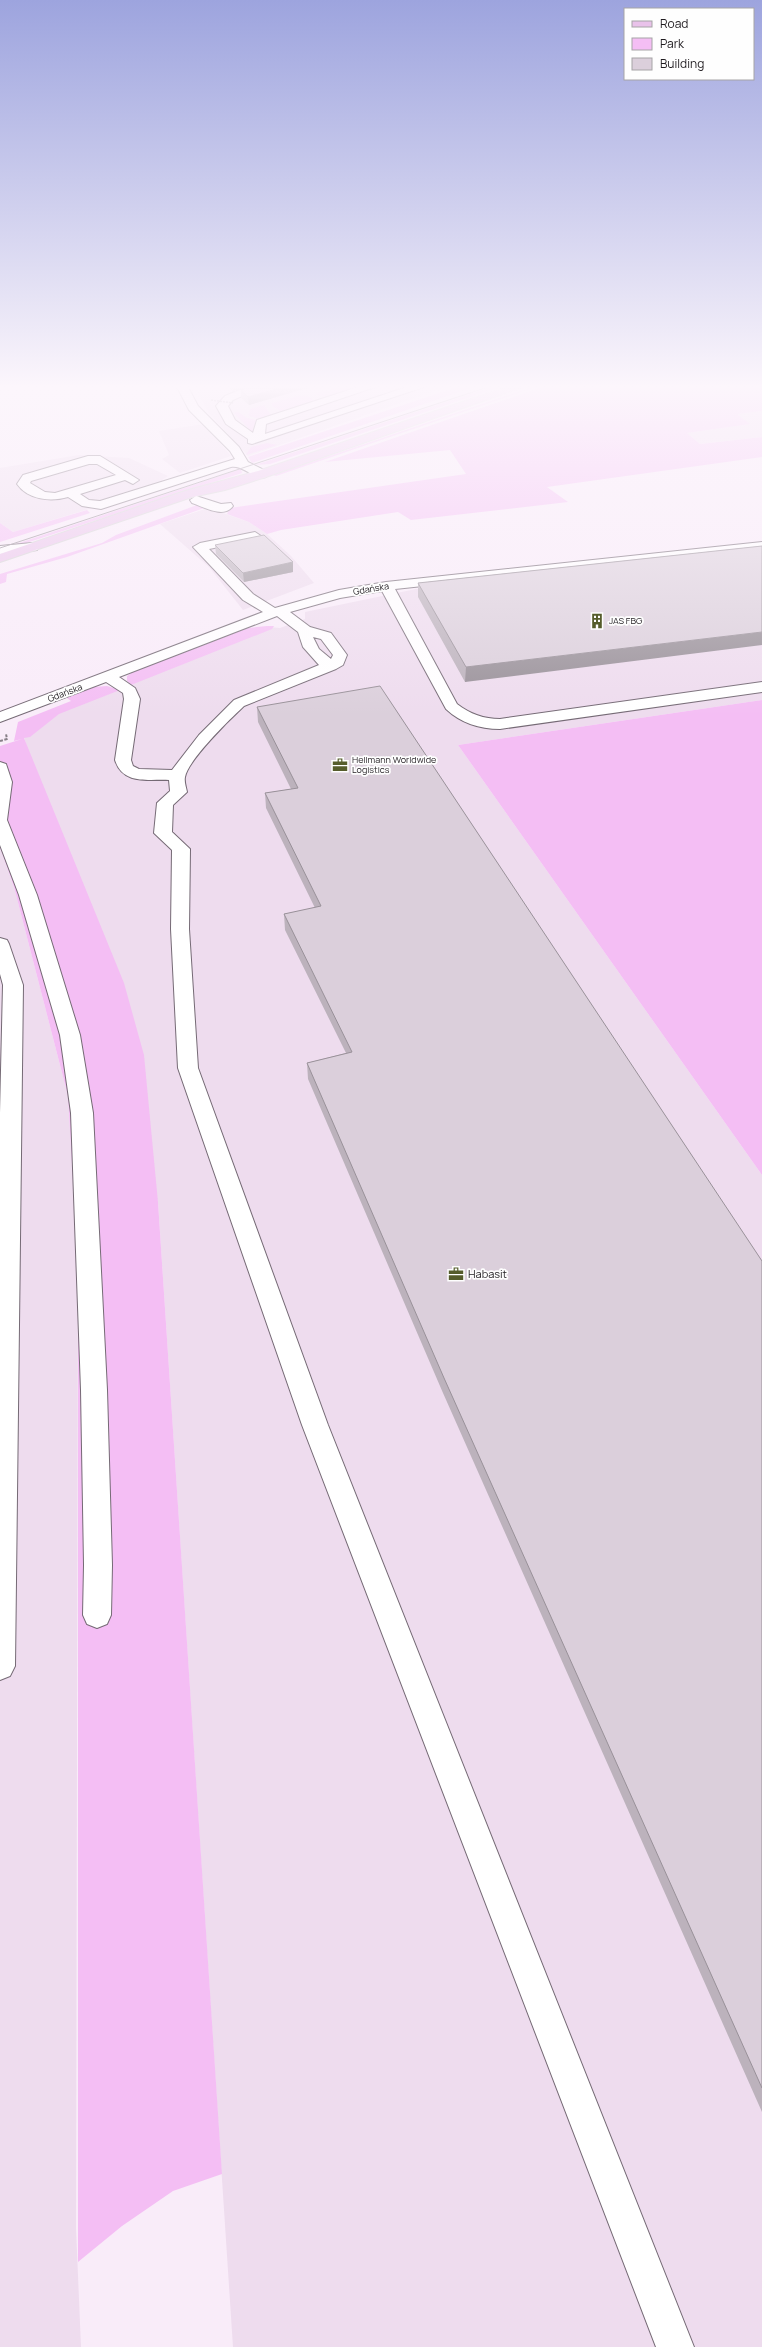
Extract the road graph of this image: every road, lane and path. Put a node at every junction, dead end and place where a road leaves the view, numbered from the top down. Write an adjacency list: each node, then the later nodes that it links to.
1 (42, 497): 2 (street)
2 (57, 497)
3 (76, 497): 4 (street)
4 (126, 497)
5 (182, 497): 11 (main road)
6 (203, 497): 7 (main road)
7 (196, 500): 8 (street); 14 (main road)
8 (226, 506)
9 (255, 536): 16 (street)
10 (762, 546): 15 (street, Gdańska)
11 (32, 547): 12 (street); 13 (main road)
12 (0, 550)
13 (0, 558)
14 (0, 568)
15 (386, 586): 16 (street, Gdańska); 18 (street)
16 (277, 612): 17 (street, Gdańska); 21 (street)
17 (108, 676): 19 (street, Gdańska); 21 (street)
18 (762, 687)
19 (0, 717)
20 (0, 767): 22 (street)
21 (177, 775): 27 (street)
22 (0, 818)
23 (0, 823): 25 (street)
24 (0, 944): 26 (street)
25 (97, 1615)
26 (0, 1666)
27 (675, 2347)

